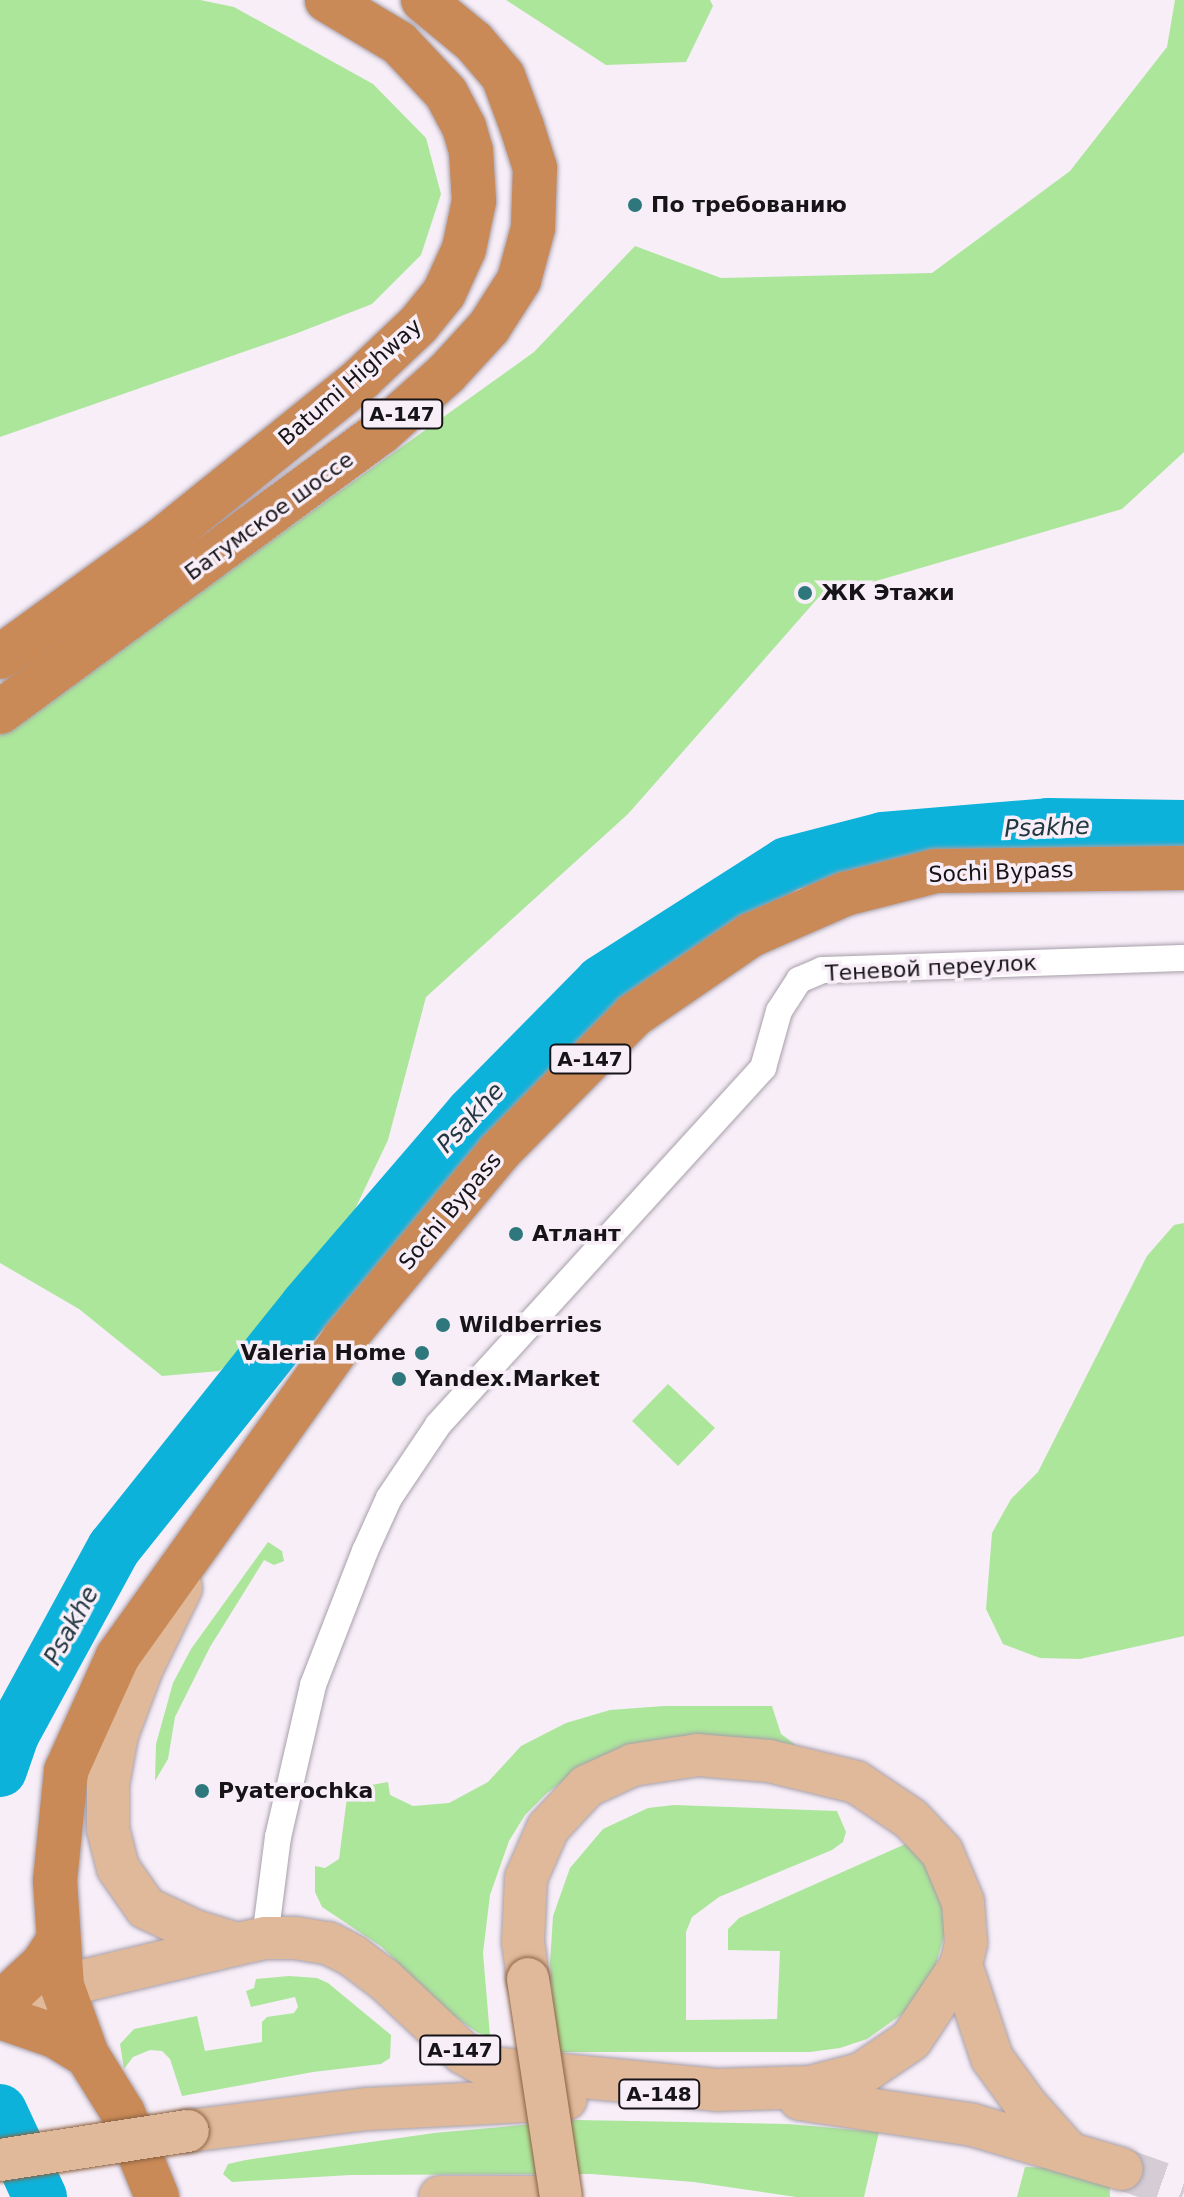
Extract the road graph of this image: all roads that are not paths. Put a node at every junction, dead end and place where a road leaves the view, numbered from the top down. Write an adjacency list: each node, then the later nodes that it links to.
1 (327, 0): 3 (highway, Batumi Highway / А-147)
2 (423, 0): 4 (highway, Батумское шоссе / А-147)
3 (0, 657)
4 (0, 712)
5 (1184, 868): 7 (highway, Sochi Bypass / А-147)
6 (1184, 958): 8 (street, Теневой переулок)
7 (182, 1562): 8 (main road); 9 (highway, Sochi Bypass / А-147)
8 (251, 1941): 9 (main road, А-147); 14 (main road, А-147)
9 (59, 1965): 11 (highway); 13 (highway, А-147)
10 (961, 1965): 14 (main road, А-147); 15 (main road); 21 (main road, А-147, bridge)
11 (0, 2007)
12 (0, 2017): 13 (highway, А-147)
13 (87, 2055): 18 (highway, А-147)
14 (717, 2090): 15 (main road, А-148); 16 (main road, А-148, bridge)
15 (1067, 2151): 17 (main road, А-148)
16 (0, 2160)
17 (1122, 2169)
18 (157, 2197)
19 (440, 2197): 20 (main road)
20 (538, 2197)
21 (561, 2197)

